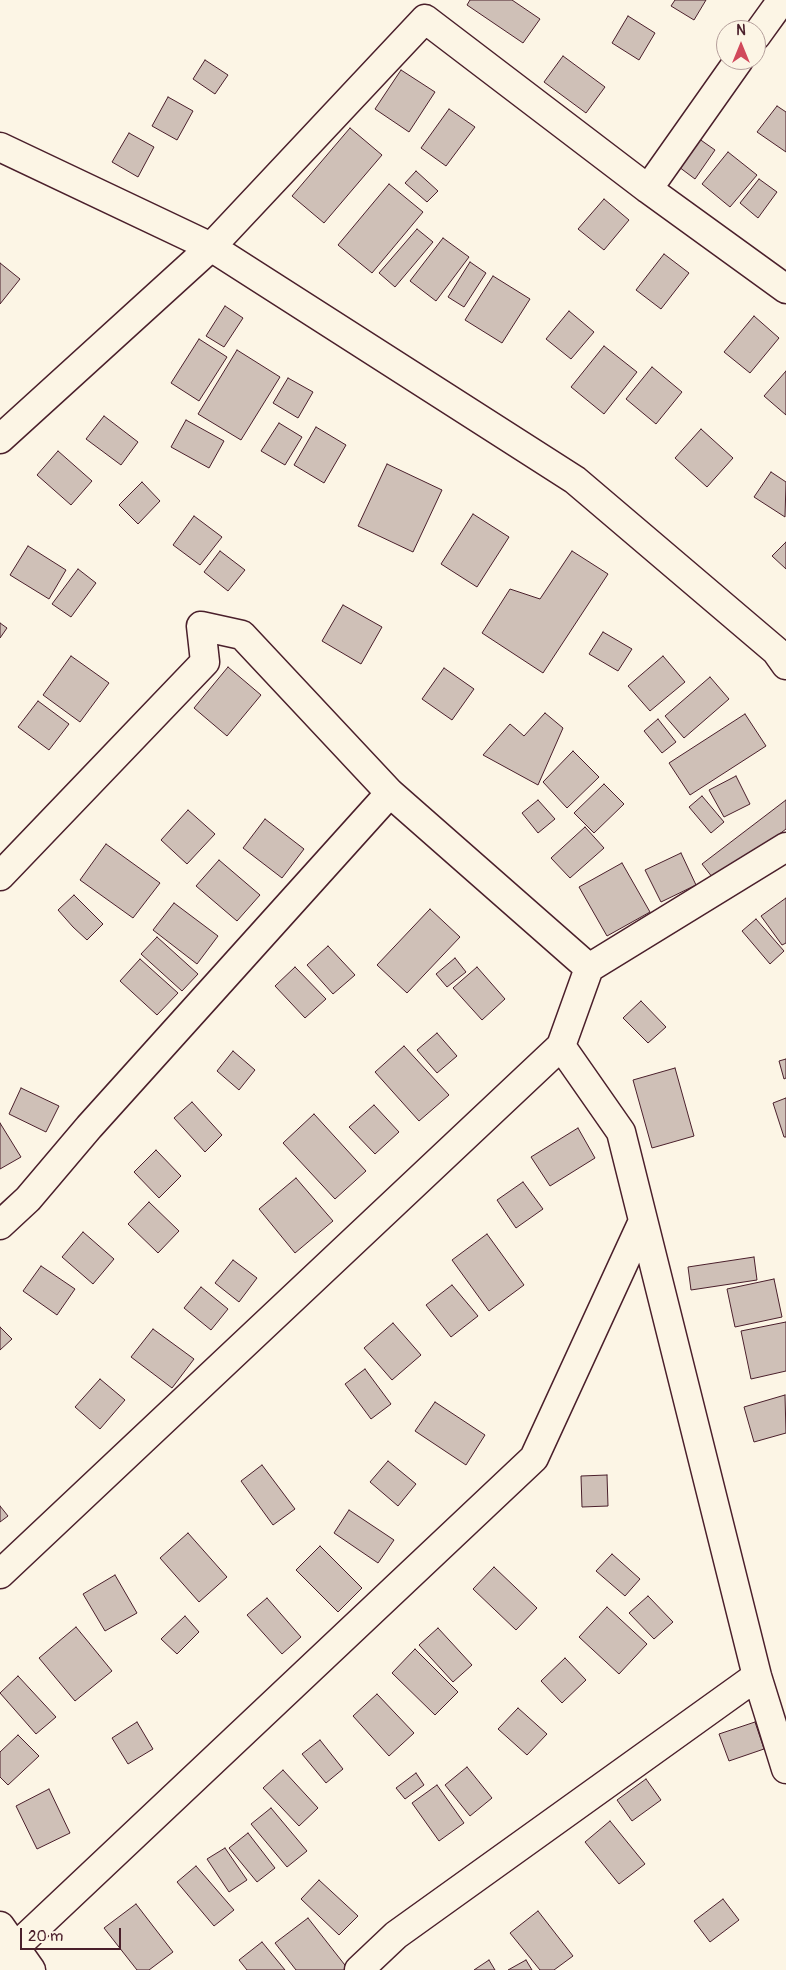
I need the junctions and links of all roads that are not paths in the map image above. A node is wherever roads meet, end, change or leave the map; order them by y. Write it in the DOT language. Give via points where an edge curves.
graph roads {
  1 [pos="782,0"];
  2 [pos="432,9"];
  3 [pos="766,22"];
  4 [pos="732,70"];
  5 [pos="0,147"];
  6 [pos="648,189"];
  7 [pos="211,247"];
  8 [pos="786,289"];
  9 [pos="0,440"];
  10 [pos="786,665"];
  11 [pos="390,793"];
  12 [pos="786,847"];
  13 [pos="0,876"];
  14 [pos="590,968"];
  15 [pos="561,1046"];
  16 [pos="644,1221"];
  17 [pos="0,1224"];
  18 [pos="0,1574"];
  19 [pos="757,1676"];
  20 [pos="786,1768"];
  21 [pos="0,1926"];
  22 [pos="16,1962"];
  23 [pos="359,1970"];
  1 -- 3 [label="street"];
  2 -- 6 [label="street"];
  2 -- 7 [label="street"];
  4 -- 6 [label="street"];
  5 -- 7 [label="street"];
  6 -- 8 [label="street"];
  7 -- 9 [label="street"];
  7 -- 10 [label="street" via="575,480 776,651"];
  11 -- 13 [label="street" via="242,634 201,626 205,662"];
  11 -- 14 [label="street"];
  11 -- 17 [label="street" via="28,1199"];
  12 -- 14 [label="street"];
  14 -- 15 [label="street"];
  15 -- 16 [label="street" via="621,1132"];
  15 -- 18 [label="street"];
  16 -- 19 [label="street"];
  16 -- 22 [label="street" via="534,1458 25,1938"];
  19 -- 20 [label="street"];
  19 -- 23 [label="street" via="396,1935"];
  21 -- 22 [label="street"];
}
